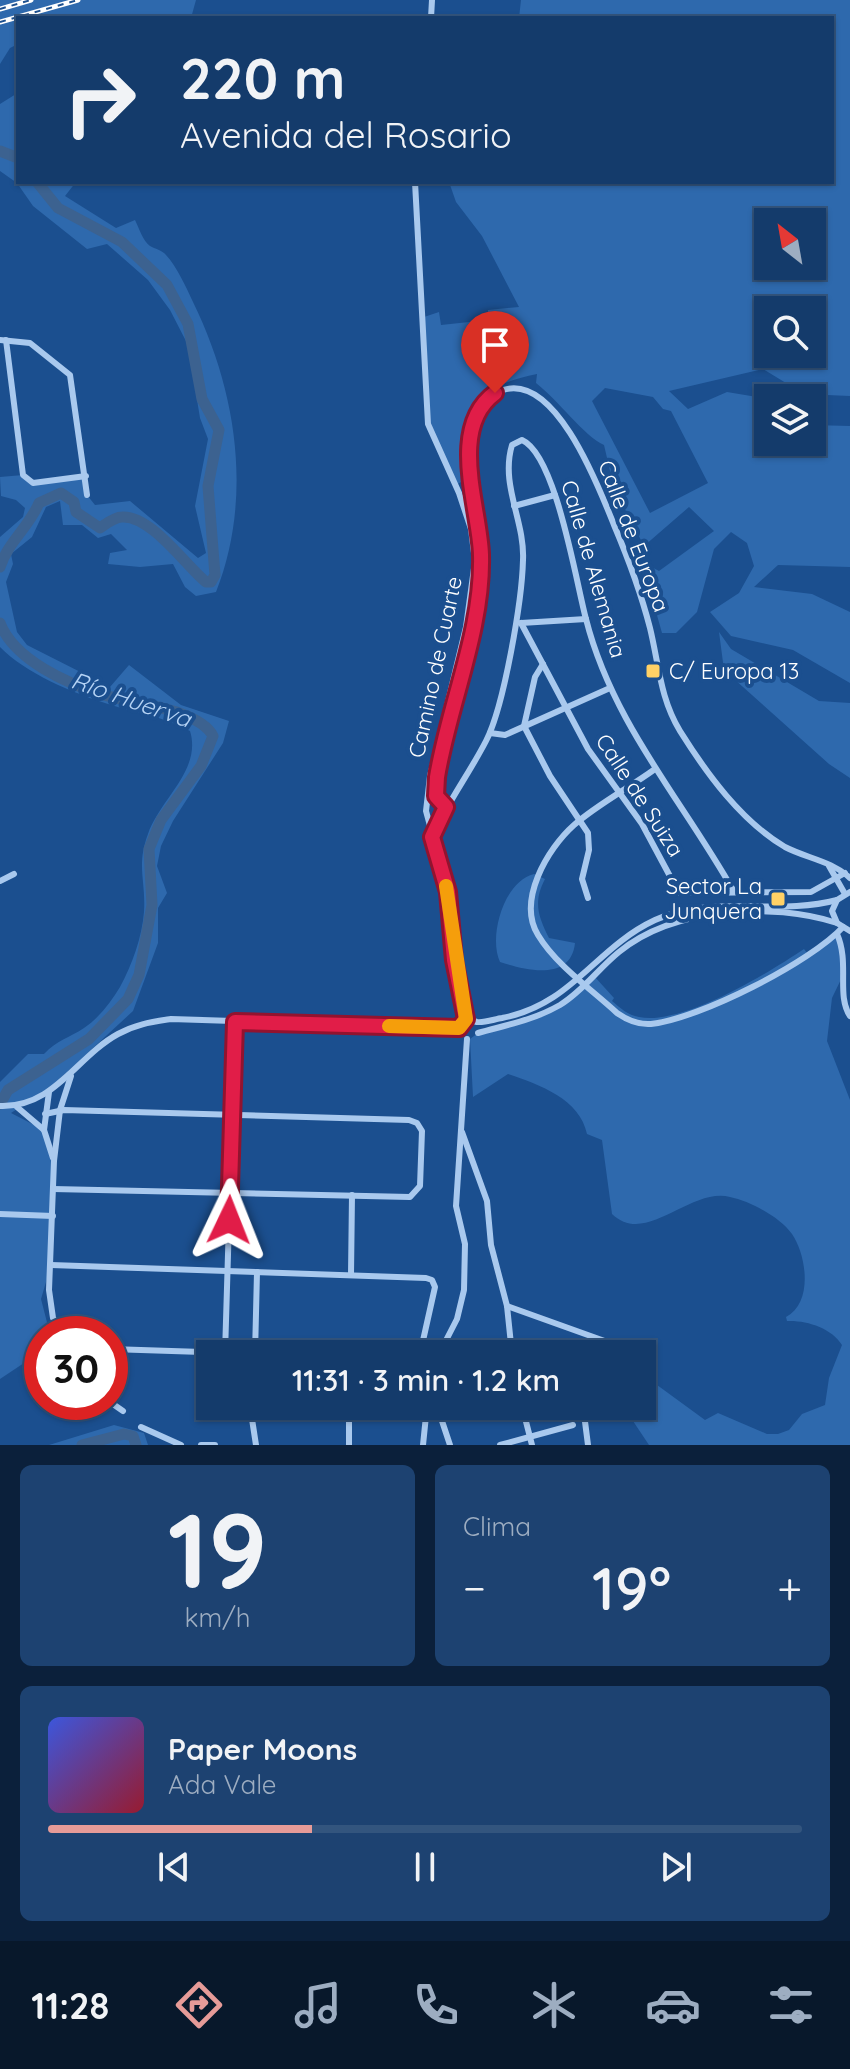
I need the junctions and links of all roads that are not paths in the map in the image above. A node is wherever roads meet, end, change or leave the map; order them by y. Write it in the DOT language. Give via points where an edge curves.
graph roads {
  1 [pos="415,184"];
  2 [pos="3,340"];
  3 [pos="86,476"];
  4 [pos="87,495"];
  5 [pos="555,495"];
  6 [pos="514,506"];
  7 [pos="586,619"];
  8 [pos="519,622"];
  9 [pos="543,664"];
  10 [pos="610,688"];
  11 [pos="566,708"];
  12 [pos="524,726"];
  13 [pos="490,733"];
  14 [pos="655,769"];
  15 [pos="619,795"];
  16 [pos="446,807"];
  17 [pos="440,819"];
  18 [pos="580,820"];
  19 [pos="428,822"];
  20 [pos="432,837"];
  21 [pos="829,866"];
  22 [pos="14,874"];
  23 [pos="844,876"];
  24 [pos="0,881"];
  25 [pos="828,881"];
  26 [pos="733,890"];
  27 [pos="847,893"];
  28 [pos="588,898"];
  29 [pos="837,900"];
  30 [pos="844,927"];
  31 [pos="839,937"];
  32 [pos="850,945"];
  33 [pos="850,962"];
  34 [pos="846,972"];
  35 [pos="850,1016"];
  36 [pos="466,1019"];
  37 [pos="235,1022"];
  38 [pos="477,1022"];
  39 [pos="459,1028"];
  40 [pos="478,1033"];
  41 [pos="467,1039"];
  42 [pos="72,1073"];
  43 [pos="49,1092"];
  44 [pos="62,1102"];
  45 [pos="0,1106"];
  46 [pos="16,1107"];
  47 [pos="77,1110"];
  48 [pos="45,1114"];
  49 [pos="232,1116"];
  50 [pos="461,1129"];
  51 [pos="44,1130"];
  52 [pos="473,1157"];
  53 [pos="461,1159"];
  54 [pos="54,1161"];
  55 [pos="53,1189"];
  56 [pos="231,1194"];
  57 [pos="352,1195"];
  58 [pos="0,1214"];
  59 [pos="53,1216"];
  60 [pos="51,1265"];
  61 [pos="227,1272"];
  62 [pos="257,1272"];
  63 [pos="351,1275"];
  64 [pos="507,1306"];
  65 [pos="53,1316"];
  66 [pos="224,1340"];
  67 [pos="255,1340"];
  68 [pos="424,1340"];
  69 [pos="445,1340"];
  70 [pos="511,1340"];
  71 [pos="602,1340"];
  72 [pos="128,1350"];
  73 [pos="196,1352"];
  74 [pos="253,1420"];
  75 [pos="349,1420"];
  76 [pos="426,1420"];
  77 [pos="442,1420"];
  78 [pos="526,1420"];
  79 [pos="585,1420"];
  80 [pos="573,1425"];
  81 [pos="141,1427"];
  82 [pos="530,1437"];
  83 [pos="181,1445"];
  84 [pos="201,1445"];
  85 [pos="215,1445"];
  86 [pos="256,1445"];
  87 [pos="349,1445"];
  88 [pos="423,1445"];
  89 [pos="450,1445"];
  90 [pos="500,1445"];
  91 [pos="532,1445"];
  92 [pos="588,1445"];
  1 -- 19 [label="street, Camino de Cuarte" via="428,424 459,493 475,561 466,627 430,776"];
  2 -- 3 [label="street" via="30,343 70,375"];
  2 -- 3 [label="street" via="23,475 33,483"];
  3 -- 4 [label="street"];
  5 -- 6 [label="street"];
  5 -- 6 [label="street, Calle de Alemania" via="550,476 522,440 516,442 509,461"];
  5 -- 7 [label="street, Calle de Alemania"];
  6 -- 8 [label="street, Calle de Alemania" via="523,560"];
  7 -- 8 [label="street"];
  7 -- 10 [label="street, Calle de Alemania"];
  8 -- 9 [label="street, Calle de Suiza"];
  8 -- 13 [label="street, Calle de Alemania"];
  9 -- 11 [label="street, Calle de Suiza"];
  9 -- 12 [label="street"];
  10 -- 11 [label="street"];
  10 -- 14 [label="street, Calle de Alemania"];
  11 -- 12 [label="street"];
  11 -- 15 [label="street, Calle de Suiza"];
  12 -- 13 [label="street" via="502,736"];
  12 -- 18 [label="street"];
  13 -- 16 [label="street, Calle de Alemania"];
  14 -- 15 [label="street"];
  14 -- 26 [label="street, Calle de Alemania"];
  15 -- 18 [label="street"];
  15 -- 26 [label="street, Calle de Suiza" via="648,834 680,894"];
  16 -- 17 [label="street, Calle de Alemania"];
  16 -- 21 [label="street, Calle de Europa" via="436,796 437,777 481,572 470,485 473,427 489,397 514,388 532,393 553,411 586,460 648,621 666,705 700,760 746,815 782,844"];
  17 -- 19 [label="street"];
  17 -- 20 [label="street, Calle de Alemania"];
  18 -- 28 [label="street" via="590,838 582,879"];
  18 -- 31 [label="street" via="556,846 535,885 531,917 539,937 567,967 629,1021 652,1024 750,988"];
  19 -- 20 [label="street, Camino de Cuarte"];
  20 -- 36 [label="street, Camino de Cuarte" via="448,892"];
  21 -- 23 [label="street, Calle de Europa"];
  21 -- 25 [label="street"];
  22 -- 24 [label="street"];
  23 -- 25 [label="street, Calle de Suiza"];
  23 -- 27 [label="street, Calle de Europa"];
  25 -- 26 [label="street, Calle de Suiza" via="811,892"];
  27 -- 29 [label="street"];
  29 -- 30 [label="street" via="832,911"];
  29 -- 38 [label="street" via="675,912 626,936 551,1001"];
  30 -- 31 [label="street"];
  30 -- 40 [label="street" via="800,914 685,918 638,938 557,1007"];
  31 -- 32 [label="street"];
  31 -- 34 [label="street"];
  33 -- 34 [label="street"];
  34 -- 35 [label="street" via="844,999"];
  36 -- 38 [label="street"];
  36 -- 39 [label="street"];
  37 -- 39 [label="street"];
  37 -- 42 [label="street" via="171,1019 139,1024 115,1035"];
  37 -- 49 [label="street"];
  38 -- 40 [label="street"];
  39 -- 41 [label="street"];
  40 -- 41 [label="street"];
  41 -- 50 [label="street"];
  42 -- 43 [label="street"];
  42 -- 44 [label="street"];
  43 -- 44 [label="street"];
  43 -- 46 [label="street"];
  43 -- 48 [label="street"];
  44 -- 47 [label="street"];
  44 -- 47 [label="street"];
  44 -- 48 [label="street"];
  44 -- 54 [label="street"];
  45 -- 46 [label="street"];
  46 -- 51 [label="street"];
  47 -- 49 [label="street"];
  48 -- 51 [label="street"];
  49 -- 56 [label="street"];
  49 -- 57 [label="street" via="417,1123 422,1131 417,1193"];
  50 -- 52 [label="street"];
  50 -- 53 [label="street"];
  51 -- 54 [label="street"];
  52 -- 53 [label="street"];
  52 -- 64 [label="street"];
  53 -- 69 [label="street" via="456,1206 465,1244 463,1301"];
  54 -- 55 [label="street"];
  55 -- 56 [label="street"];
  55 -- 59 [label="street"];
  56 -- 57 [label="street"];
  56 -- 61 [label="street"];
  57 -- 63 [label="street"];
  58 -- 59 [label="street"];
  59 -- 60 [label="street"];
  60 -- 61 [label="street"];
  60 -- 65 [label="street"];
  61 -- 62 [label="street"];
  61 -- 66 [label="street"];
  62 -- 63 [label="street"];
  62 -- 67 [label="street"];
  63 -- 68 [label="street" via="432,1280"];
  64 -- 70 [label="street"];
  64 -- 71 [label="street"];
  72 -- 73 [label="street"];
  74 -- 86 [label="street"];
  75 -- 87 [label="street"];
  76 -- 88 [label="street"];
  77 -- 89 [label="street"];
  78 -- 82 [label="street"];
  79 -- 92 [label="street"];
  80 -- 82 [label="street"];
  81 -- 83 [label="street"];
  82 -- 90 [label="street"];
  82 -- 91 [label="street"];
  84 -- 85 [label="street"];
}
